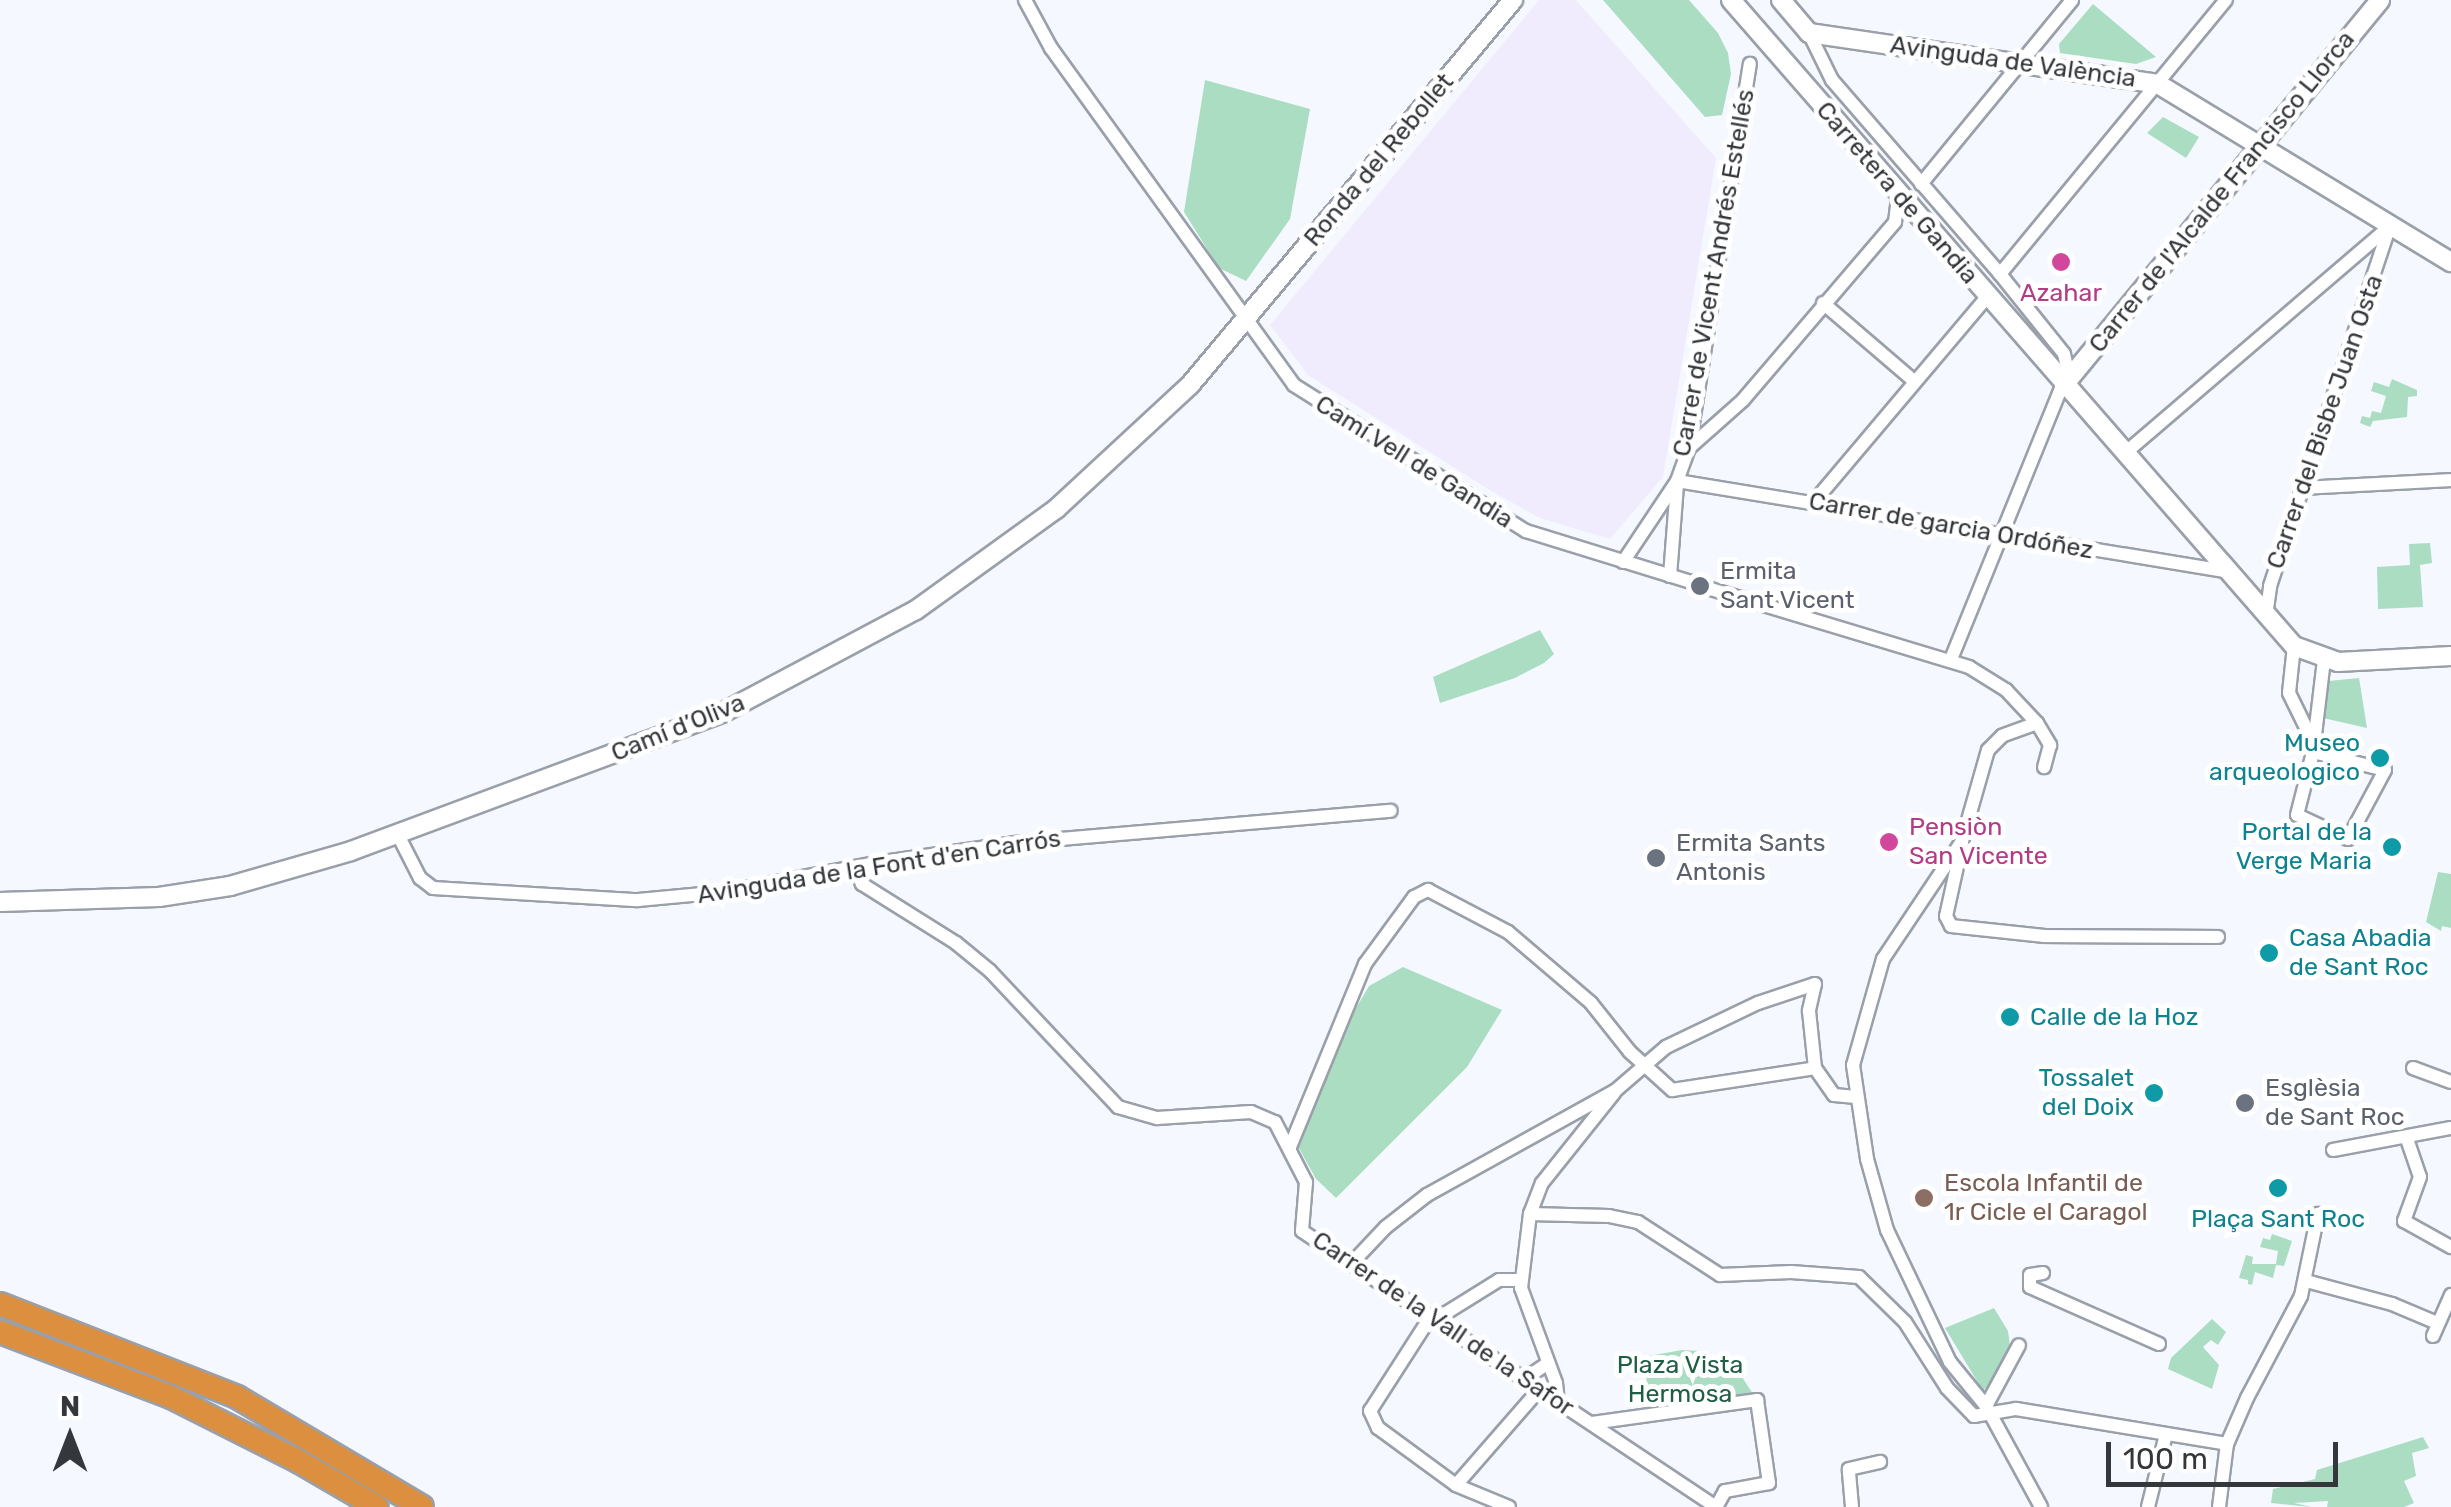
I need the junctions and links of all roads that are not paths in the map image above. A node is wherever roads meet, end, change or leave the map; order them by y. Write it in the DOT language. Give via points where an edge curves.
graph roads {
  1 [pos="1025,0"];
  2 [pos="1512,0"];
  3 [pos="1732,0"];
  4 [pos="1781,0"];
  5 [pos="2226,0"];
  6 [pos="2380,0"];
  7 [pos="2070,1"];
  8 [pos="1809,33"];
  9 [pos="1750,64"];
  10 [pos="2020,64"];
  11 [pos="2158,84"];
  12 [pos="2262,145"];
  13 [pos="1922,184"];
  14 [pos="1898,196"];
  15 [pos="2390,226"];
  16 [pos="2348,262"];
  17 [pos="2451,262"];
  18 [pos="2000,274"];
  19 [pos="2373,281"];
  20 [pos="1986,297"];
  21 [pos="1824,303"];
  22 [pos="1246,320"];
  23 [pos="2070,375"];
  24 [pos="1914,381"];
  25 [pos="1689,448"];
  26 [pos="2124,454"];
  27 [pos="2451,480"];
  28 [pos="1677,481"];
  29 [pos="2303,488"];
  30 [pos="1812,503"];
  31 [pos="2002,536"];
  32 [pos="1623,562"];
  33 [pos="2225,571"];
  34 [pos="1670,576"];
  35 [pos="2266,619"];
  36 [pos="2294,646"];
  37 [pos="2451,656"];
  38 [pos="1951,659"];
  39 [pos="2324,660"];
  40 [pos="2320,681"];
  41 [pos="2290,685"];
  42 [pos="2038,723"];
  43 [pos="2313,745"];
  44 [pos="2044,767"];
  45 [pos="1391,812"];
  46 [pos="398,832"];
  47 [pos="1962,841"];
  48 [pos="856,866"];
  49 [pos="0,902"];
  50 [pos="2218,937"];
  51 [pos="1643,1064"];
  52 [pos="1815,1068"];
  53 [pos="2413,1068"];
  54 [pos="2451,1082"];
  55 [pos="1615,1091"];
  56 [pos="1856,1098"];
  57 [pos="2451,1128"];
  58 [pos="2406,1139"];
  59 [pos="1290,1147"];
  60 [pos="2332,1150"];
  61 [pos="1530,1214"];
  62 [pos="2318,1214"];
  63 [pos="2451,1247"];
  64 [pos="1351,1264"];
  65 [pos="2043,1273"];
  66 [pos="1521,1280"];
  67 [pos="2306,1281"];
  68 [pos="2451,1295"];
  69 [pos="0,1304"];
  70 [pos="1430,1316"];
  71 [pos="0,1332"];
  72 [pos="2158,1344"];
  73 [pos="2019,1346"];
  74 [pos="1548,1363"];
  75 [pos="1523,1380"];
  76 [pos="1538,1390"];
  77 [pos="1558,1402"];
  78 [pos="1988,1409"];
  79 [pos="1592,1423"];
  80 [pos="2166,1434"];
  81 [pos="2228,1444"];
  82 [pos="1880,1462"];
  83 [pos="1456,1485"];
  84 [pos="377,1507"];
  85 [pos="422,1507"];
  86 [pos="1509,1507"];
  87 [pos="1716,1507"];
  88 [pos="1852,1507"];
  89 [pos="2041,1507"];
  90 [pos="2148,1507"];
  91 [pos="2219,1507"];
  1 -- 22 [label="street, Camí Vell de Gandia" via="1051,48"];
  2 -- 22 [label="street, Ronda del Rebollet"];
  3 -- 14 [label="street, Carretera de Gandia"];
  4 -- 8 [label="street"];
  5 -- 11 [label="street"];
  6 -- 12 [label="street, Carrer de l'Alcalde Francisco Llorca"];
  7 -- 10 [label="street"];
  8 -- 10 [label="street, Avinguda de València"];
  8 -- 13 [label="street, Carretera de Gandia" via="1832,80"];
  9 -- 25 [label="street, Carrer de Vicent Andrés Estellés"];
  10 -- 11 [label="street, Avinguda de València"];
  10 -- 13 [label="street"];
  11 -- 12 [label="street, Avinguda de València"];
  11 -- 18 [label="street"];
  12 -- 15 [label="street, Avinguda de València"];
  12 -- 23 [label="street, Carrer de l'Alcalde Francisco Llorca"];
  13 -- 18 [label="street, Carretera de Gandia"];
  14 -- 20 [label="street, Carretera de Gandia"];
  14 -- 21 [label="street" via="1895,222"];
  15 -- 16 [label="street"];
  15 -- 17 [label="street, Avinguda de València"];
  15 -- 19 [label="street, Carrer del Bisbe Juan Osta"];
  16 -- 19 [label="street" via="2364,267"];
  16 -- 26 [label="street"];
  18 -- 23 [label="street, Carretera de Gandia" via="2064,354"];
  19 -- 29 [label="street, Carrer del Bisbe Juan Osta"];
  20 -- 23 [label="street, Carretera de Gandia"];
  20 -- 24 [label="street"];
  21 -- 24 [label="street"];
  21 -- 25 [label="street" via="1743,400"];
  22 -- 32 [label="street, Camí Vell de Gandia" via="1310,398 1500,518"];
  22 -- 46 [label="street, Camí d’Oliva" via="1190,385 1070,497 916,610 724,712"];
  23 -- 26 [label="street, Carretera de Gandia"];
  23 -- 31 [label="street"];
  24 -- 30 [label="street"];
  25 -- 28 [label="street, Carrer de Vicent Andrés Estellés"];
  26 -- 33 [label="street, Carretera de Gandia"];
  27 -- 29 [label="street"];
  28 -- 30 [label="street, Carrer de garcia Ordóñez"];
  28 -- 32 [label="street, Carrer de Vicent Andrés Estellés"];
  28 -- 34 [label="street, Carrer de Vicent Andrés Estellés"];
  29 -- 35 [label="street, Carrer del Bisbe Juan Osta" via="2270,586"];
  30 -- 31 [label="street, Carrer de garcia Ordóñez"];
  31 -- 33 [label="street, Carrer de garcia Ordóñez"];
  31 -- 38 [label="street"];
  32 -- 34 [label="street, Camí Vell de Gandia"];
  33 -- 35 [label="street, Carretera de Gandia"];
  34 -- 38 [label="street, Camí Vell de Gandia"];
  35 -- 36 [label="street, Carretera de Gandia"];
  36 -- 39 [label="street, Carretera de Gandia"];
  36 -- 41 [label="street"];
  37 -- 39 [label="street"];
  38 -- 42 [label="street, Camí Vell de Gandia" via="2000,685"];
  39 -- 40 [label="street"];
  40 -- 41 [label="street"];
  40 -- 43 [label="street"];
  41 -- 43 [label="street"];
  42 -- 44 [label="street" via="2050,745"];
  42 -- 47 [label="street" via="1991,745"];
  43 -- 43 [label="street" via="2385,770 2348,839 2297,814"];
  45 -- 48 [label="street, Avinguda de la Font d'en Carrós" via="1141,830"];
  46 -- 48 [label="street, Avinguda de la Font d'en Carrós" via="420,878 444,891 638,900 724,892"];
  46 -- 49 [label="street, Camí d’Oliva" via="230,886 104,902"];
  47 -- 50 [label="street" via="1946,916 1951,926 2044,936"];
  47 -- 56 [label="street" via="1884,958 1854,1056"];
  48 -- 59 [label="street, Carrer de la Vall de la Safor" via="862,884 978,960 1118,1107 1157,1118 1251,1112 1275,1122"];
  51 -- 52 [label="street" via="1675,1090"];
  51 -- 52 [label="street" via="1758,1003 1815,984 1809,1017"];
  51 -- 55 [label="street"];
  51 -- 59 [label="street" via="1591,1003 1508,932 1424,890 1365,964"];
  52 -- 56 [label="street" via="1834,1096"];
  53 -- 54 [label="street"];
  55 -- 61 [label="street" via="1542,1184"];
  55 -- 64 [label="street" via="1433,1191"];
  56 -- 78 [label="street" via="1886,1230 1950,1362"];
  57 -- 58 [label="street"];
  58 -- 60 [label="street"];
  58 -- 63 [label="street" via="2420,1177 2404,1221"];
  59 -- 64 [label="street, Carrer de la Vall de la Safor" via="1306,1182 1302,1231"];
  61 -- 66 [label="street"];
  61 -- 78 [label="street" via="1622,1218 1646,1226 1715,1274 1844,1274 1864,1281 1905,1322 1953,1395 1974,1416"];
  62 -- 67 [label="street"];
  64 -- 70 [label="street, Carrer de la Vall de la Safor"];
  65 -- 72 [label="street" via="2034,1272 2029,1283"];
  66 -- 70 [label="street" via="1499,1280"];
  66 -- 74 [label="street"];
  67 -- 68 [label="street" via="2392,1304 2435,1329"];
  67 -- 81 [label="street"];
  69 -- 85 [label="highway" via="237,1397"];
  70 -- 75 [label="street, Carrer de la Vall de la Safor"];
  70 -- 83 [label="street" via="1374,1400 1370,1418"];
  71 -- 84 [label="highway" via="171,1397"];
  73 -- 78 [label="street"];
  74 -- 75 [label="street"];
  74 -- 77 [label="street"];
  75 -- 76 [label="street, Carrer de la Vall de la Safor"];
  76 -- 77 [label="street, Carrer de la Vall de la Safor"];
  76 -- 83 [label="street"];
  77 -- 79 [label="street, Carrer de la Vall de la Safor"];
  78 -- 80 [label="street"];
  78 -- 89 [label="street"];
  79 -- 87 [label="street, Carrer de la Vall de la Safor"];
  79 -- 87 [label="street" via="1757,1400 1768,1483 1725,1491"];
  80 -- 81 [label="street"];
  80 -- 90 [label="street"];
  81 -- 91 [label="street"];
  82 -- 88 [label="street" via="1848,1470"];
  83 -- 86 [label="street"];
}
